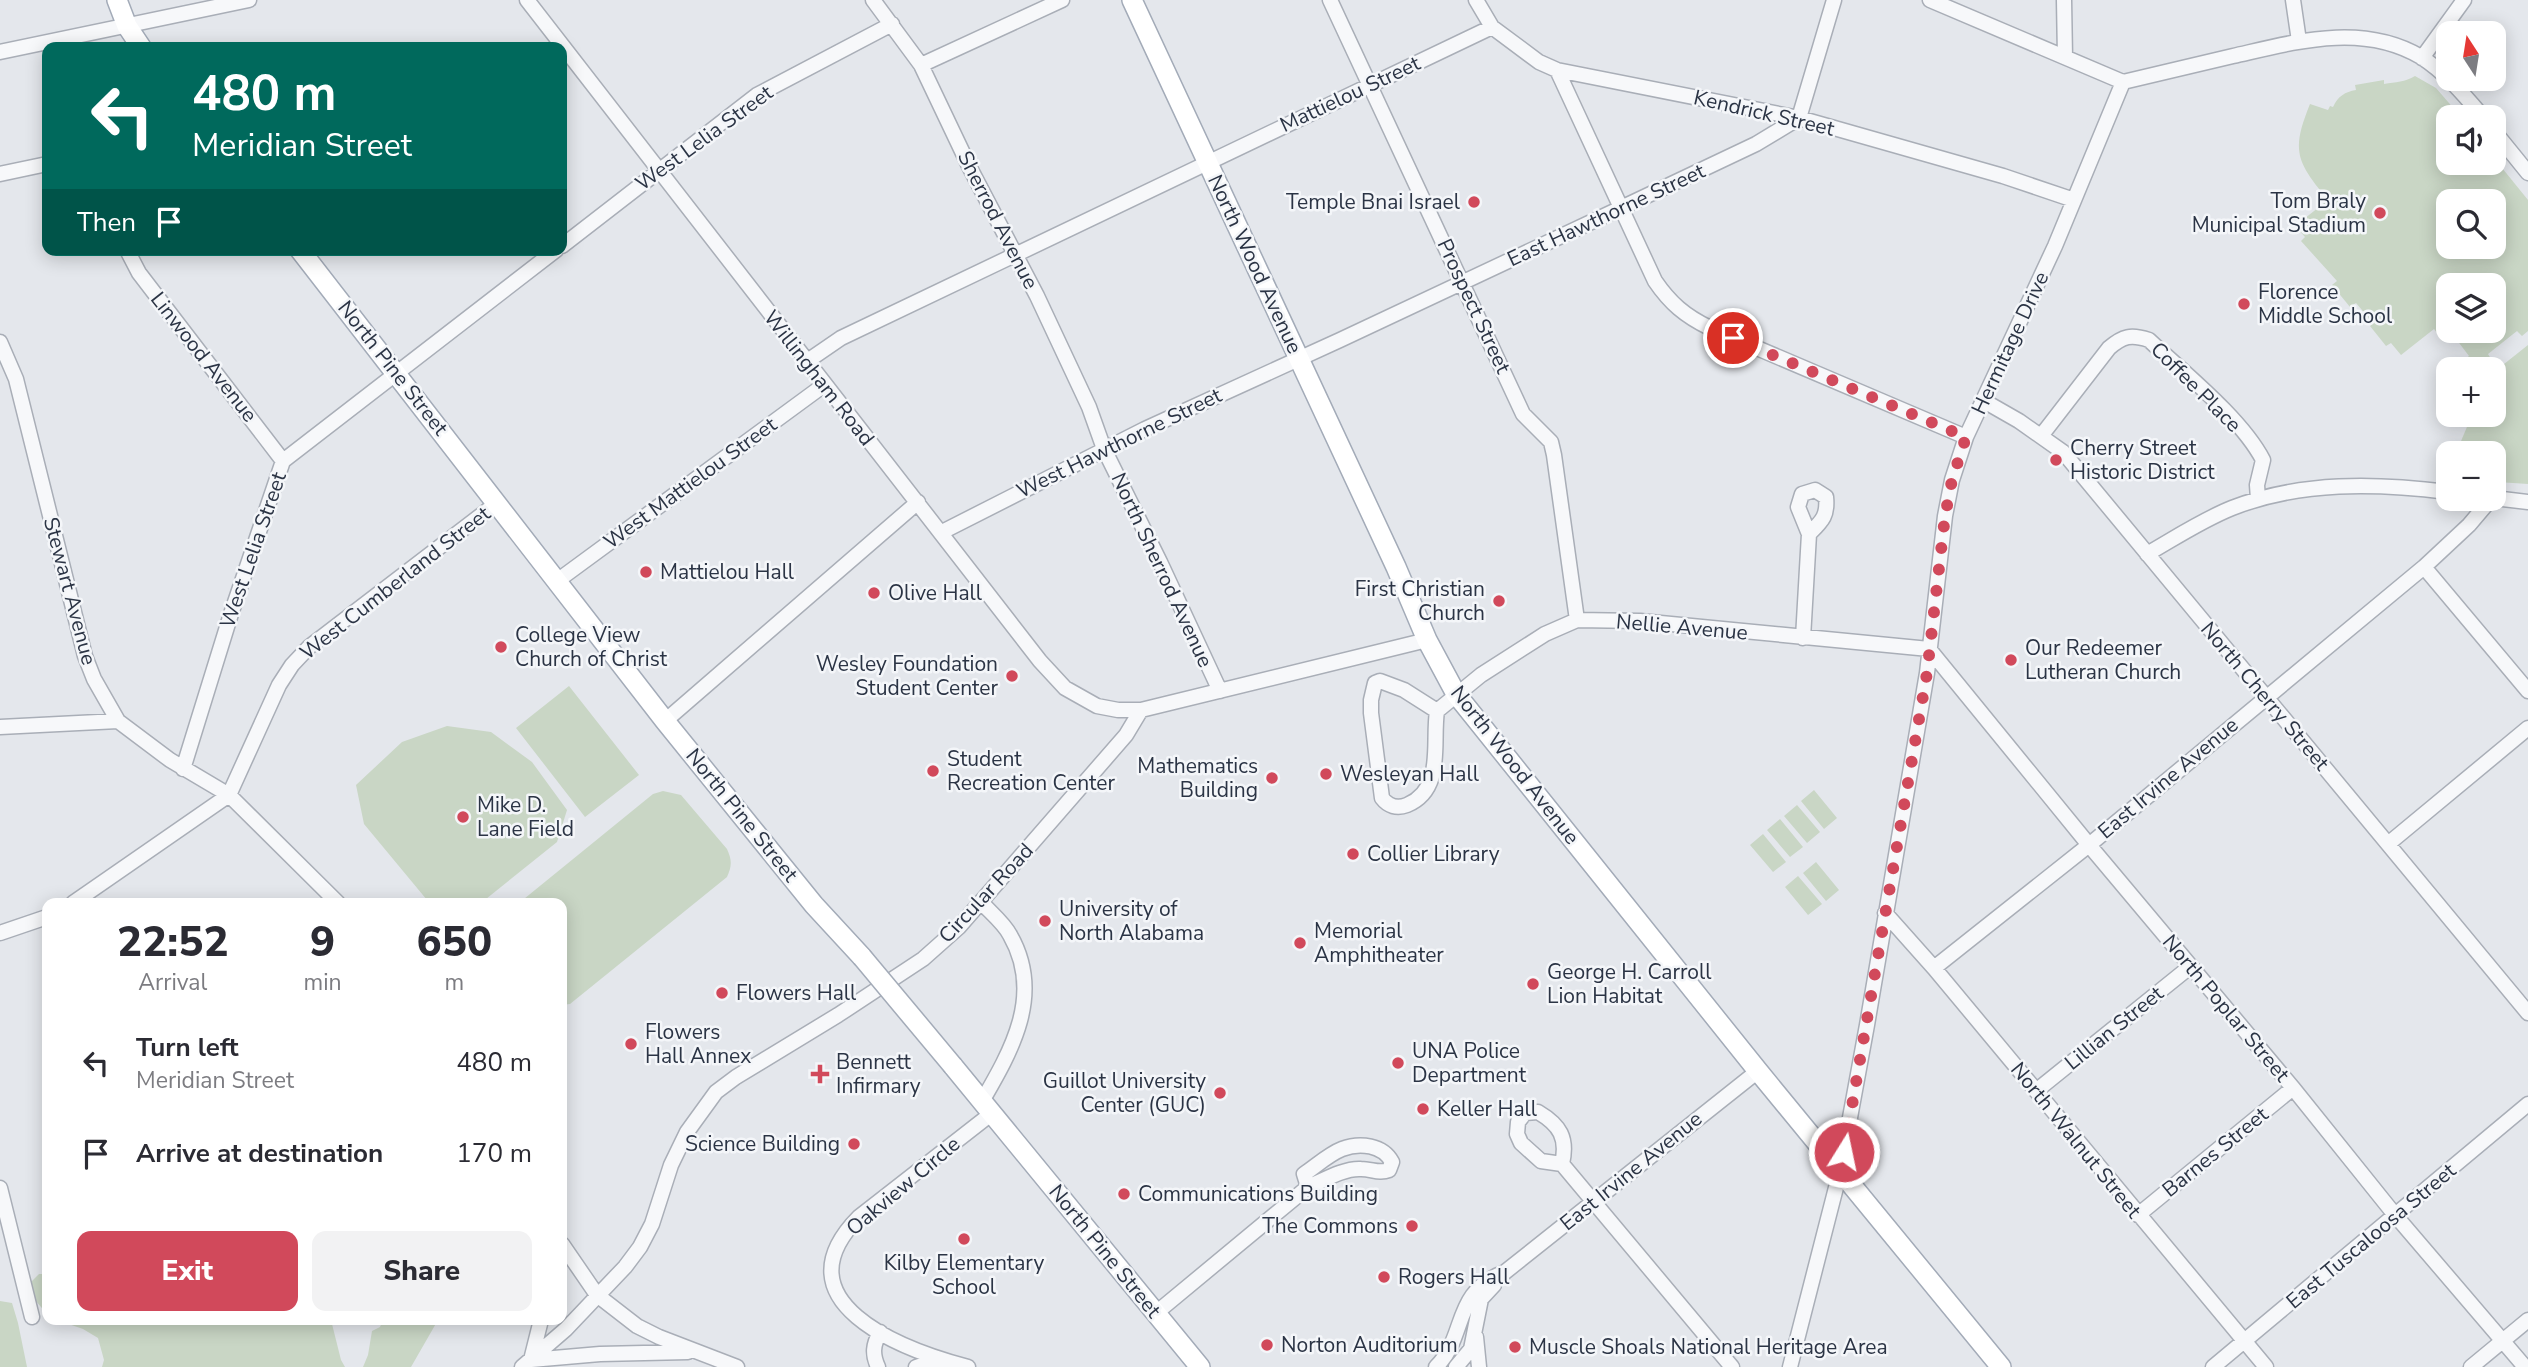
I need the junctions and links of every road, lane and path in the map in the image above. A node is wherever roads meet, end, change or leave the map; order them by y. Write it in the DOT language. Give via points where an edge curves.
graph roads {
  1 [pos="117,0"];
  2 [pos="250,0"];
  3 [pos="527,0"];
  4 [pos="873,0"];
  5 [pos="1062,0"];
  6 [pos="1132,0"];
  7 [pos="1330,0"];
  8 [pos="1476,0"];
  9 [pos="1834,0"];
  10 [pos="1930,0"];
  11 [pos="2064,0"];
  12 [pos="2294,0"];
  13 [pos="2464,0"];
  14 [pos="193,6"];
  15 [pos="892,24"];
  16 [pos="127,26"];
  17 [pos="1492,27"];
  18 [pos="2299,41"];
  19 [pos="49,42"];
  20 [pos="138,42"];
  21 [pos="559,42"];
  22 [pos="42,43"];
  23 [pos="0,52"];
  24 [pos="567,53"];
  25 [pos="2065,57"];
  26 [pos="2422,58"];
  27 [pos="921,65"];
  28 [pos="1557,70"];
  29 [pos="2123,82"];
  30 [pos="1370,85"];
  31 [pos="2472,105"];
  32 [pos="1799,118"];
  33 [pos="2506,146"];
  34 [pos="1208,162"];
  35 [pos="42,165"];
  36 [pos="657,171"];
  37 [pos="2528,173"];
  38 [pos="0,174"];
  39 [pos="2074,200"];
  40 [pos="1621,208"];
  41 [pos="567,242"];
  42 [pos="130,256"];
  43 [pos="305,256"];
  44 [pos="548,256"];
  45 [pos="1014,256"];
  46 [pos="1463,283"];
  47 [pos="0,342"];
  48 [pos="1298,358"];
  49 [pos="806,362"];
  50 [pos="396,372"];
  51 [pos="824,385"];
  52 [pos="1984,401"];
  53 [pos="2041,436"];
  54 [pos="1966,437"];
  55 [pos="1104,449"];
  56 [pos="283,461"];
  57 [pos="2436,491"];
  58 [pos="2258,499"];
  59 [pos="2506,500"];
  60 [pos="918,502"];
  61 [pos="2528,502"];
  62 [pos="497,503"];
  63 [pos="2481,511"];
  64 [pos="942,532"];
  65 [pos="1809,534"];
  66 [pos="2147,554"];
  67 [pos="2424,567"];
  68 [pos="557,581"];
  69 [pos="1577,620"];
  70 [pos="1802,638"];
  71 [pos="1427,640"];
  72 [pos="1929,649"];
  73 [pos="1220,691"];
  74 [pos="2528,691"];
  75 [pos="1455,694"];
  76 [pos="2266,696"];
  77 [pos="1141,710"];
  78 [pos="1437,711"];
  79 [pos="665,720"];
  80 [pos="118,721"];
  81 [pos="0,727"];
  82 [pos="2528,728"];
  83 [pos="183,769"];
  84 [pos="229,795"];
  85 [pos="2089,845"];
  86 [pos="2388,845"];
  87 [pos="80,898"];
  88 [pos="333,898"];
  89 [pos="981,902"];
  90 [pos="1885,913"];
  91 [pos="42,919"];
  92 [pos="0,933"];
  93 [pos="2191,965"];
  94 [pos="1934,968"];
  95 [pos="2528,1013"];
  96 [pos="1758,1070"];
  97 [pos="2293,1088"];
  98 [pos="2036,1091"];
  99 [pos="2528,1104"];
  100 [pos="986,1109"];
  101 [pos="1562,1164"];
  102 [pos="1840,1172"];
  103 [pos="1306,1180"];
  104 [pos="0,1188"];
  105 [pos="1594,1201"];
  106 [pos="2138,1215"];
  107 [pos="2395,1215"];
  108 [pos="567,1251"];
  109 [pos="1505,1272"];
  110 [pos="597,1295"];
  111 [pos="1156,1313"];
  112 [pos="32,1317"];
  113 [pos="2528,1320"];
  114 [pos="539,1325"];
  115 [pos="1476,1331"];
  116 [pos="880,1332"];
  117 [pos="2245,1341"];
  118 [pos="2503,1341"];
  119 [pos="696,1352"];
  120 [pos="939,1359"];
  121 [pos="527,1363"];
  122 [pos="1448,1365"];
  123 [pos="737,1367"];
  124 [pos="878,1367"];
  125 [pos="916,1367"];
  126 [pos="968,1367"];
  127 [pos="1200,1367"];
  128 [pos="1479,1367"];
  129 [pos="1732,1367"];
  130 [pos="1790,1367"];
  131 [pos="2001,1367"];
  132 [pos="2213,1367"];
  133 [pos="2266,1367"];
  134 [pos="2471,1367"];
  135 [pos="2525,1367"];
  1 -- 16 [label="main road"];
  2 -- 14 [label="street"];
  3 -- 21 [label="street, Willingham Road"];
  4 -- 15 [label="street, Sherrod Avenue"];
  5 -- 27 [label="street"];
  6 -- 34 [label="main road, North Wood Avenue"];
  7 -- 30 [label="street, Prospect Street"];
  8 -- 17 [label="street, Kendrick Street"];
  9 -- 32 [label="street"];
  10 -- 25 [label="street"];
  11 -- 25 [label="street"];
  12 -- 18 [label="street"];
  13 -- 26 [label="street"];
  14 -- 16 [label="street"];
  15 -- 27 [label="street, Sherrod Avenue"];
  15 -- 36 [label="street, West Lelia Street" via="757,94"];
  16 -- 19 [label="street"];
  16 -- 20 [label="main road"];
  17 -- 28 [label="street, Kendrick Street"];
  17 -- 30 [label="street, Mattielou Street"];
  18 -- 26 [label="street" via="2369,38"];
  18 -- 29 [label="street"];
  22 -- 23 [label="street"];
  24 -- 36 [label="street, Willingham Road"];
  25 -- 29 [label="street"];
  26 -- 31 [label="street"];
  27 -- 45 [label="street, Sherrod Avenue"];
  28 -- 32 [label="street, Kendrick Street"];
  28 -- 40 [label="street"];
  29 -- 39 [label="street, Hermitage Drive"];
  30 -- 34 [label="street, Mattielou Street"];
  30 -- 46 [label="street, Prospect Street"];
  32 -- 39 [label="street, Kendrick Street"];
  32 -- 40 [label="street, East Hawthorne Street" via="1756,144"];
  33 -- 37 [label="street"];
  34 -- 45 [label="street"];
  34 -- 48 [label="main road, North Wood Avenue"];
  35 -- 38 [label="street"];
  36 -- 41 [label="street, West Lelia Street"];
  36 -- 49 [label="street, Willingham Road"];
  39 -- 52 [label="street, Hermitage Drive"];
  40 -- 46 [label="street, East Hawthorne Street"];
  40 -- 54 [label="street" via="1654,281 1688,317"];
  42 -- 56 [label="street, Linwood Avenue"];
  43 -- 50 [label="main road, North Pine Street"];
  44 -- 50 [label="street, West Lelia Street"];
  45 -- 49 [label="street" via="841,338"];
  45 -- 55 [label="street, Sherrod Avenue" via="1074,374"];
  46 -- 48 [label="street, East Hawthorne Street"];
  46 -- 69 [label="street, Prospect Street" via="1523,414 1550,442"];
  47 -- 80 [label="street, Stewart Avenue" via="16,379 85,656"];
  48 -- 55 [label="street, West Hawthorne Street"];
  48 -- 71 [label="main road, North Wood Avenue"];
  49 -- 51 [label="street, Willingham Road"];
  50 -- 56 [label="street, West Lelia Street"];
  50 -- 62 [label="main road, North Pine Street"];
  51 -- 60 [label="street, Willingham Road"];
  51 -- 68 [label="street, West Mattielou Street"];
  52 -- 53 [label="street, North Cherry Street"];
  52 -- 54 [label="street, Hermitage Drive"];
  53 -- 58 [label="street, Coffee Place" via="2109,348 2120,338 2134,335 2149,340 2258,450 2263,460"];
  53 -- 66 [label="street, North Cherry Street" via="2063,452"];
  54 -- 72 [label="street, Hermitage Drive" via="1945,516"];
  55 -- 64 [label="street, West Hawthorne Street"];
  55 -- 73 [label="street, North Sherrod Avenue"];
  56 -- 83 [label="street, West Lelia Street"];
  57 -- 58 [label="street" via="2354,485"];
  58 -- 66 [label="street" via="2221,513"];
  59 -- 61 [label="street"];
  60 -- 64 [label="street, Willingham Road"];
  60 -- 79 [label="street"];
  62 -- 68 [label="main road, North Pine Street"];
  62 -- 84 [label="street, West Cumberland Street" via="309,647 292,665"];
  63 -- 67 [label="street, East Irvine Avenue"];
  64 -- 77 [label="street, Willingham Road" via="1040,662 1065,688 1097,706"];
  65 -- 70 [label="street"];
  66 -- 76 [label="street, North Cherry Street"];
  67 -- 74 [label="street"];
  67 -- 76 [label="street, East Irvine Avenue"];
  68 -- 79 [label="main road, North Pine Street"];
  69 -- 70 [label="street, Nellie Avenue" via="1640,621"];
  69 -- 75 [label="street, Nellie Avenue" via="1545,634"];
  70 -- 72 [label="street, Nellie Avenue"];
  71 -- 73 [label="street"];
  71 -- 75 [label="main road, North Wood Avenue"];
  72 -- 85 [label="street, North Poplar Street"];
  72 -- 90 [label="street, Hermitage Drive"];
  73 -- 77 [label="street"];
  75 -- 78 [label="street, Nellie Avenue"];
  75 -- 96 [label="main road, North Wood Avenue"];
  76 -- 85 [label="street, East Irvine Avenue"];
  76 -- 86 [label="street, North Cherry Street"];
  77 -- 89 [label="street, Circular Road" via="1126,736"];
  78 -- 78 [label="street" via="1389,683 1375,683 1371,713 1386,804 1400,807 1426,792 1435,769"];
  79 -- 100 [label="main road, North Pine Street, bridge"];
  80 -- 81 [label="street"];
  80 -- 83 [label="street, Stewart Avenue"];
  82 -- 86 [label="street"];
  83 -- 84 [label="street, Stewart Avenue"];
  84 -- 87 [label="street"];
  84 -- 88 [label="street, Stewart Avenue"];
  85 -- 93 [label="street, North Poplar Street"];
  85 -- 94 [label="street, East Irvine Avenue"];
  86 -- 95 [label="street, North Cherry Street"];
  89 -- 100 [label="street" via="1010,934 1023,967 1026,991 1022,1018"];
  89 -- 110 [label="street, Circular Road" via="923,959 716,1093 687,1132 640,1247"];
  90 -- 94 [label="street, North Walnut Street"];
  90 -- 102 [label="street, Hermitage Drive"];
  91 -- 92 [label="street"];
  93 -- 97 [label="street, North Poplar Street"];
  93 -- 98 [label="street, Lillian Street"];
  94 -- 98 [label="street, North Walnut Street"];
  96 -- 102 [label="main road, North Wood Avenue"];
  96 -- 105 [label="street, East Irvine Avenue"];
  97 -- 106 [label="street, Barnes Street"];
  97 -- 107 [label="street, North Poplar Street"];
  98 -- 106 [label="street, North Walnut Street"];
  99 -- 107 [label="street, East Tuscaloosa Street"];
  100 -- 111 [label="main road, North Pine Street"];
  100 -- 116 [label="street, Oakview Circle" via="859,1217 832,1256 832,1281 842,1304"];
  101 -- 105 [label="street"];
  102 -- 130 [label="street, Hermitage Drive"];
  102 -- 131 [label="main road, North Wood Avenue"];
  103 -- 103 [label="street" via="1360,1168 1382,1172 1389,1170 1392,1162 1376,1148 1342,1149"];
  103 -- 111 [label="street"];
  104 -- 112 [label="street"];
  105 -- 109 [label="street, East Irvine Avenue"];
  105 -- 129 [label="street"];
  106 -- 117 [label="street, North Walnut Street"];
  107 -- 117 [label="street, East Tuscaloosa Street"];
  107 -- 118 [label="street, North Poplar Street"];
  108 -- 110 [label="street"];
  109 -- 115 [label="street, East Irvine Avenue" via="1481,1299"];
  109 -- 122 [label="street, East Irvine Avenue" via="1472,1294 1461,1315"];
  110 -- 119 [label="street" via="638,1326"];
  110 -- 121 [label="street, Circular Road"];
  111 -- 127 [label="main road, North Pine Street"];
  113 -- 118 [label="street"];
  114 -- 121 [label="street"];
  115 -- 122 [label="street, East Irvine Avenue" via="1471,1349"];
  115 -- 128 [label="street"];
  116 -- 120 [label="street, Oakview Circle"];
  116 -- 124 [label="street" via="873,1356"];
  117 -- 132 [label="street, East Tuscaloosa Street"];
  117 -- 133 [label="street, North Walnut Street"];
  118 -- 134 [label="street"];
  118 -- 135 [label="street, North Poplar Street"];
  119 -- 121 [label="street" via="600,1354"];
  119 -- 123 [label="street"];
  120 -- 125 [label="street"];
  120 -- 126 [label="street, Oakview Circle"];
}
